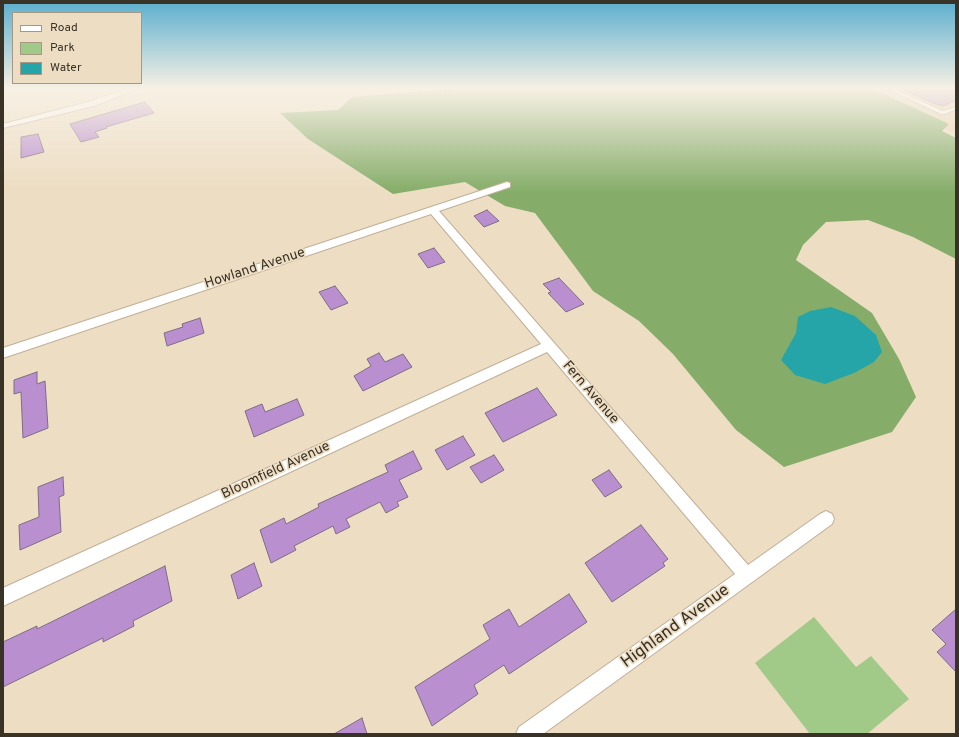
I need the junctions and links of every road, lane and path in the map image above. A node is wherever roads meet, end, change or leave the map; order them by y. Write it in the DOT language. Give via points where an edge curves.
graph roads {
  1 [pos="15,122"];
  2 [pos="3,126"];
  3 [pos="507,185"];
  4 [pos="432,210"];
  5 [pos="549,346"];
  6 [pos="3,353"];
  7 [pos="826,519"];
  8 [pos="747,576"];
  9 [pos="3,597"];
  10 [pos="526,734"];
  1 -- 2 [label="street"];
  3 -- 4 [label="street, Howland Avenue"];
  4 -- 5 [label="street, Fern Avenue"];
  4 -- 6 [label="street, Howland Avenue"];
  5 -- 8 [label="street, Fern Avenue"];
  5 -- 9 [label="street, Bloomfield Avenue"];
  7 -- 8 [label="street, Highland Avenue"];
  8 -- 10 [label="street, Highland Avenue"];
}
